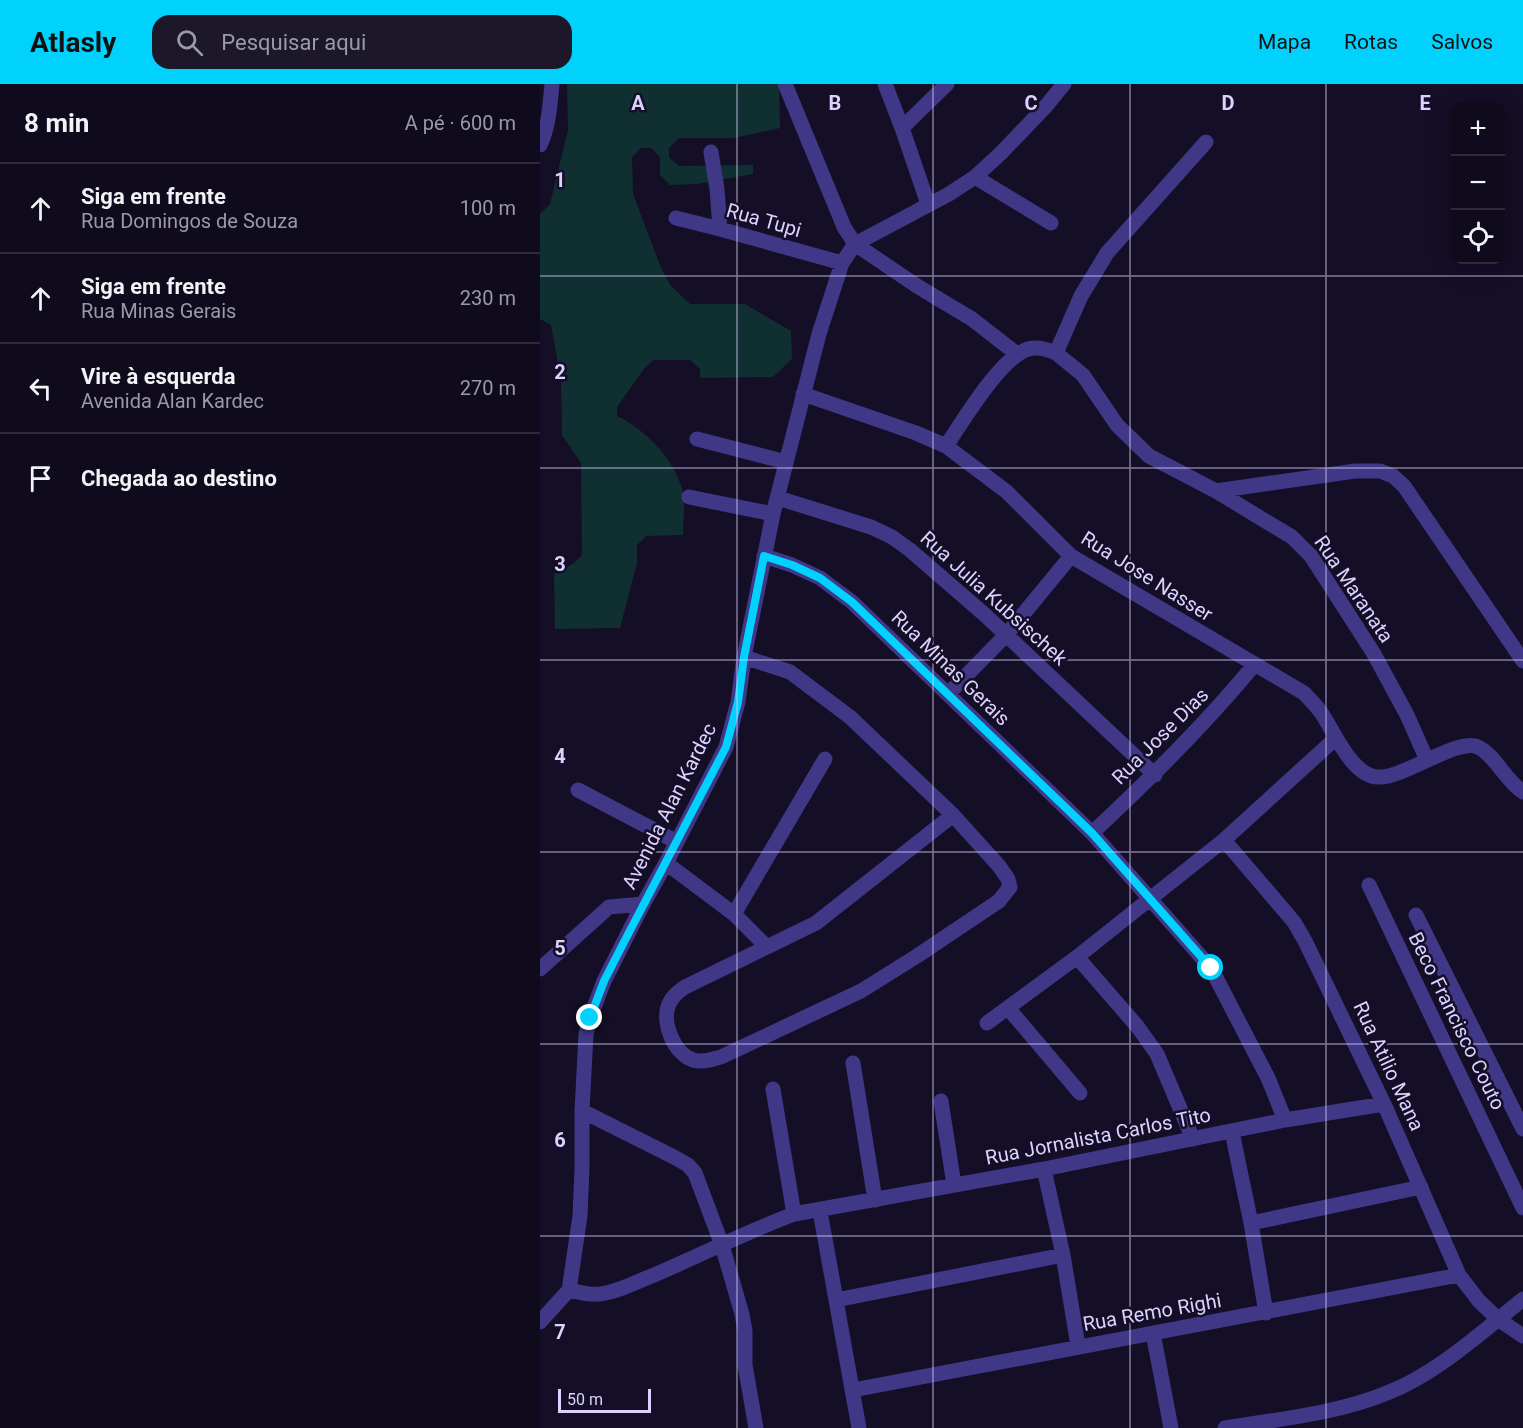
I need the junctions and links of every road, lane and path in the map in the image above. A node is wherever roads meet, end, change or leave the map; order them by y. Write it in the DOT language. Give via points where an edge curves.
graph roads {
  1 [pos="552,84"];
  2 [pos="785,84"];
  3 [pos="885,84"];
  4 [pos="947,84"];
  5 [pos="1064,84"];
  6 [pos="903,128"];
  7 [pos="1206,142"];
  8 [pos="540,145"];
  9 [pos="711,152"];
  10 [pos="975,177"];
  11 [pos="928,204"];
  12 [pos="676,219"];
  13 [pos="1052,223"];
  14 [pos="720,229"];
  15 [pos="855,244"];
  16 [pos="842,263"];
  17 [pos="1056,353"];
  18 [pos="1017,354"];
  19 [pos="803,394"];
  20 [pos="697,439"];
  21 [pos="946,446"];
  22 [pos="786,462"];
  23 [pos="1216,491"];
  24 [pos="689,497"];
  25 [pos="778,498"];
  26 [pos="772,514"];
  27 [pos="764,556"];
  28 [pos="1071,556"];
  29 [pos="1006,635"];
  30 [pos="744,657"];
  31 [pos="1523,661"];
  32 [pos="1254,665"];
  33 [pos="948,694"];
  34 [pos="1336,738"];
  35 [pos="825,759"];
  36 [pos="1427,760"];
  37 [pos="1155,775"];
  38 [pos="578,790"];
  39 [pos="1523,792"];
  40 [pos="953,815"];
  41 [pos="1092,833"];
  42 [pos="1224,840"];
  43 [pos="677,842"];
  44 [pos="666,862"];
  45 [pos="1369,885"];
  46 [pos="1150,897"];
  47 [pos="643,904"];
  48 [pos="734,914"];
  49 [pos="1416,915"];
  50 [pos="767,947"];
  51 [pos="1077,957"];
  52 [pos="540,969"];
  53 [pos="1008,1008"];
  54 [pos="987,1023"];
  55 [pos="853,1063"];
  56 [pos="773,1089"];
  57 [pos="1080,1093"];
  58 [pos="941,1101"];
  59 [pos="1384,1104"];
  60 [pos="582,1111"];
  61 [pos="1286,1120"];
  62 [pos="1523,1128"];
  63 [pos="1232,1132"];
  64 [pos="1193,1139"];
  65 [pos="1044,1169"];
  66 [pos="954,1185"];
  67 [pos="1421,1187"];
  68 [pos="875,1200"];
  69 [pos="1523,1208"];
  70 [pos="820,1211"];
  71 [pos="794,1214"];
  72 [pos="1251,1223"];
  73 [pos="722,1245"];
  74 [pos="1063,1255"];
  75 [pos="1459,1275"];
  76 [pos="569,1290"];
  77 [pos="1523,1299"];
  78 [pos="836,1300"];
  79 [pos="1266,1313"];
  80 [pos="1498,1319"];
  81 [pos="540,1322"];
  82 [pos="1153,1333"];
  83 [pos="1523,1336"];
  84 [pos="1078,1346"];
  85 [pos="853,1390"];
  86 [pos="756,1428"];
  87 [pos="859,1428"];
  88 [pos="1171,1428"];
  89 [pos="1225,1428"];
  1 -- 8 [label="street"];
  2 -- 15 [label="street" via="844,227"];
  3 -- 6 [label="street"];
  4 -- 6 [label="street"];
  5 -- 10 [label="street"];
  6 -- 11 [label="street"];
  7 -- 17 [label="street" via="1107,253 1081,296"];
  9 -- 14 [label="street"];
  10 -- 11 [label="street"];
  10 -- 13 [label="street"];
  11 -- 15 [label="street"];
  12 -- 14 [label="street, Rua Tupi"];
  14 -- 16 [label="street, Rua Tupi"];
  15 -- 16 [label="street, Avenida Alan Kardec"];
  15 -- 18 [label="street" via="972,319"];
  16 -- 19 [label="street, Avenida Alan Kardec"];
  17 -- 18 [label="street" via="1036,348"];
  17 -- 23 [label="street, Rua Maranata" via="1083,375 1117,425 1149,456"];
  18 -- 21 [label="street"];
  19 -- 21 [label="street, Rua Jose Nasser"];
  19 -- 22 [label="street, Avenida Alan Kardec"];
  20 -- 22 [label="street"];
  21 -- 28 [label="street, Rua Jose Nasser" via="1006,492"];
  22 -- 25 [label="street, Avenida Alan Kardec"];
  23 -- 31 [label="street" via="1355,471 1380,471 1393,476 1404,486"];
  23 -- 36 [label="street, Rua Maranata" via="1292,537 1311,556 1374,654"];
  24 -- 26 [label="street"];
  25 -- 26 [label="street, Avenida Alan Kardec"];
  25 -- 29 [label="street, Rua Julia Kubsischek" via="892,537"];
  26 -- 27 [label="street, Avenida Alan Kardec"];
  27 -- 30 [label="street, Avenida Alan Kardec"];
  27 -- 33 [label="street, Rua Minas Gerais" via="820,578 852,602"];
  28 -- 29 [label="street"];
  28 -- 32 [label="street, Rua Jose Nasser"];
  29 -- 33 [label="street"];
  29 -- 37 [label="street, Rua Julia Kubsischek"];
  30 -- 40 [label="street" via="790,672 806,683 850,717"];
  30 -- 43 [label="street, Avenida Alan Kardec" via="726,747"];
  32 -- 34 [label="street, Rua Jose Nasser" via="1304,693"];
  32 -- 37 [label="street, Rua Jose Dias"];
  33 -- 41 [label="street, Rua Minas Gerais"];
  34 -- 36 [label="street, Rua Jose Nasser" via="1355,765 1375,777 1399,773"];
  34 -- 42 [label="street"];
  35 -- 48 [label="street"];
  36 -- 39 [label="street, Rua Jose Nasser" via="1473,745 1487,754"];
  37 -- 41 [label="street, Rua Jose Dias"];
  38 -- 43 [label="street"];
  40 -- 50 [label="street" via="816,923"];
  40 -- 50 [label="street" via="1008,879 1010,887 999,901 861,991 721,1057 705,1061 684,1055 676,1046 667,1016 675,994"];
  41 -- 46 [label="street, Rua Minas Gerais"];
  42 -- 46 [label="street"];
  42 -- 59 [label="street, Rua Atilio Mana" via="1294,922"];
  43 -- 44 [label="street, Avenida Alan Kardec"];
  44 -- 47 [label="street, Avenida Alan Kardec"];
  44 -- 48 [label="street"];
  45 -- 69 [label="street, Beco Francisco Couto"];
  46 -- 51 [label="street"];
  46 -- 61 [label="street, Rua Minas Gerais" via="1211,968"];
  47 -- 52 [label="street" via="609,907"];
  47 -- 60 [label="street, Avenida Alan Kardec" via="590,1018"];
  48 -- 50 [label="street"];
  49 -- 62 [label="street"];
  51 -- 53 [label="street"];
  51 -- 64 [label="street" via="1157,1054"];
  53 -- 54 [label="street"];
  53 -- 57 [label="street"];
  55 -- 68 [label="street"];
  56 -- 71 [label="street"];
  58 -- 66 [label="street"];
  59 -- 61 [label="street, Rua Jornalista Carlos Tito"];
  59 -- 67 [label="street, Rua Atilio Mana"];
  60 -- 73 [label="street" via="692,1168"];
  60 -- 76 [label="street, Avenida Alan Kardec" via="579,1216"];
  61 -- 63 [label="street, Rua Jornalista Carlos Tito"];
  63 -- 64 [label="street, Rua Jornalista Carlos Tito"];
  63 -- 72 [label="street"];
  64 -- 65 [label="street, Rua Jornalista Carlos Tito"];
  65 -- 66 [label="street, Rua Jornalista Carlos Tito"];
  65 -- 74 [label="street"];
  66 -- 68 [label="street, Rua Jornalista Carlos Tito"];
  67 -- 72 [label="street"];
  67 -- 75 [label="street, Rua Atilio Mana"];
  68 -- 70 [label="street, Rua Jornalista Carlos Tito"];
  70 -- 71 [label="street, Rua Jornalista Carlos Tito"];
  70 -- 78 [label="street"];
  71 -- 73 [label="street, Rua Jornalista Carlos Tito"];
  72 -- 79 [label="street"];
  73 -- 76 [label="street, Rua Jornalista Carlos Tito" via="606,1293"];
  73 -- 86 [label="street" via="742,1314"];
  74 -- 78 [label="street"];
  74 -- 84 [label="street"];
  75 -- 79 [label="street, Rua Remo Righi"];
  75 -- 80 [label="street, Rua Atilio Mana"];
  76 -- 81 [label="street"];
  77 -- 80 [label="street"];
  78 -- 85 [label="street"];
  79 -- 82 [label="street, Rua Remo Righi"];
  80 -- 83 [label="street, Rua Atilio Mana"];
  80 -- 89 [label="street" via="1428,1371 1365,1402"];
  82 -- 84 [label="street, Rua Remo Righi"];
  82 -- 88 [label="street"];
  84 -- 85 [label="street, Rua Remo Righi"];
  85 -- 87 [label="street"];
}
